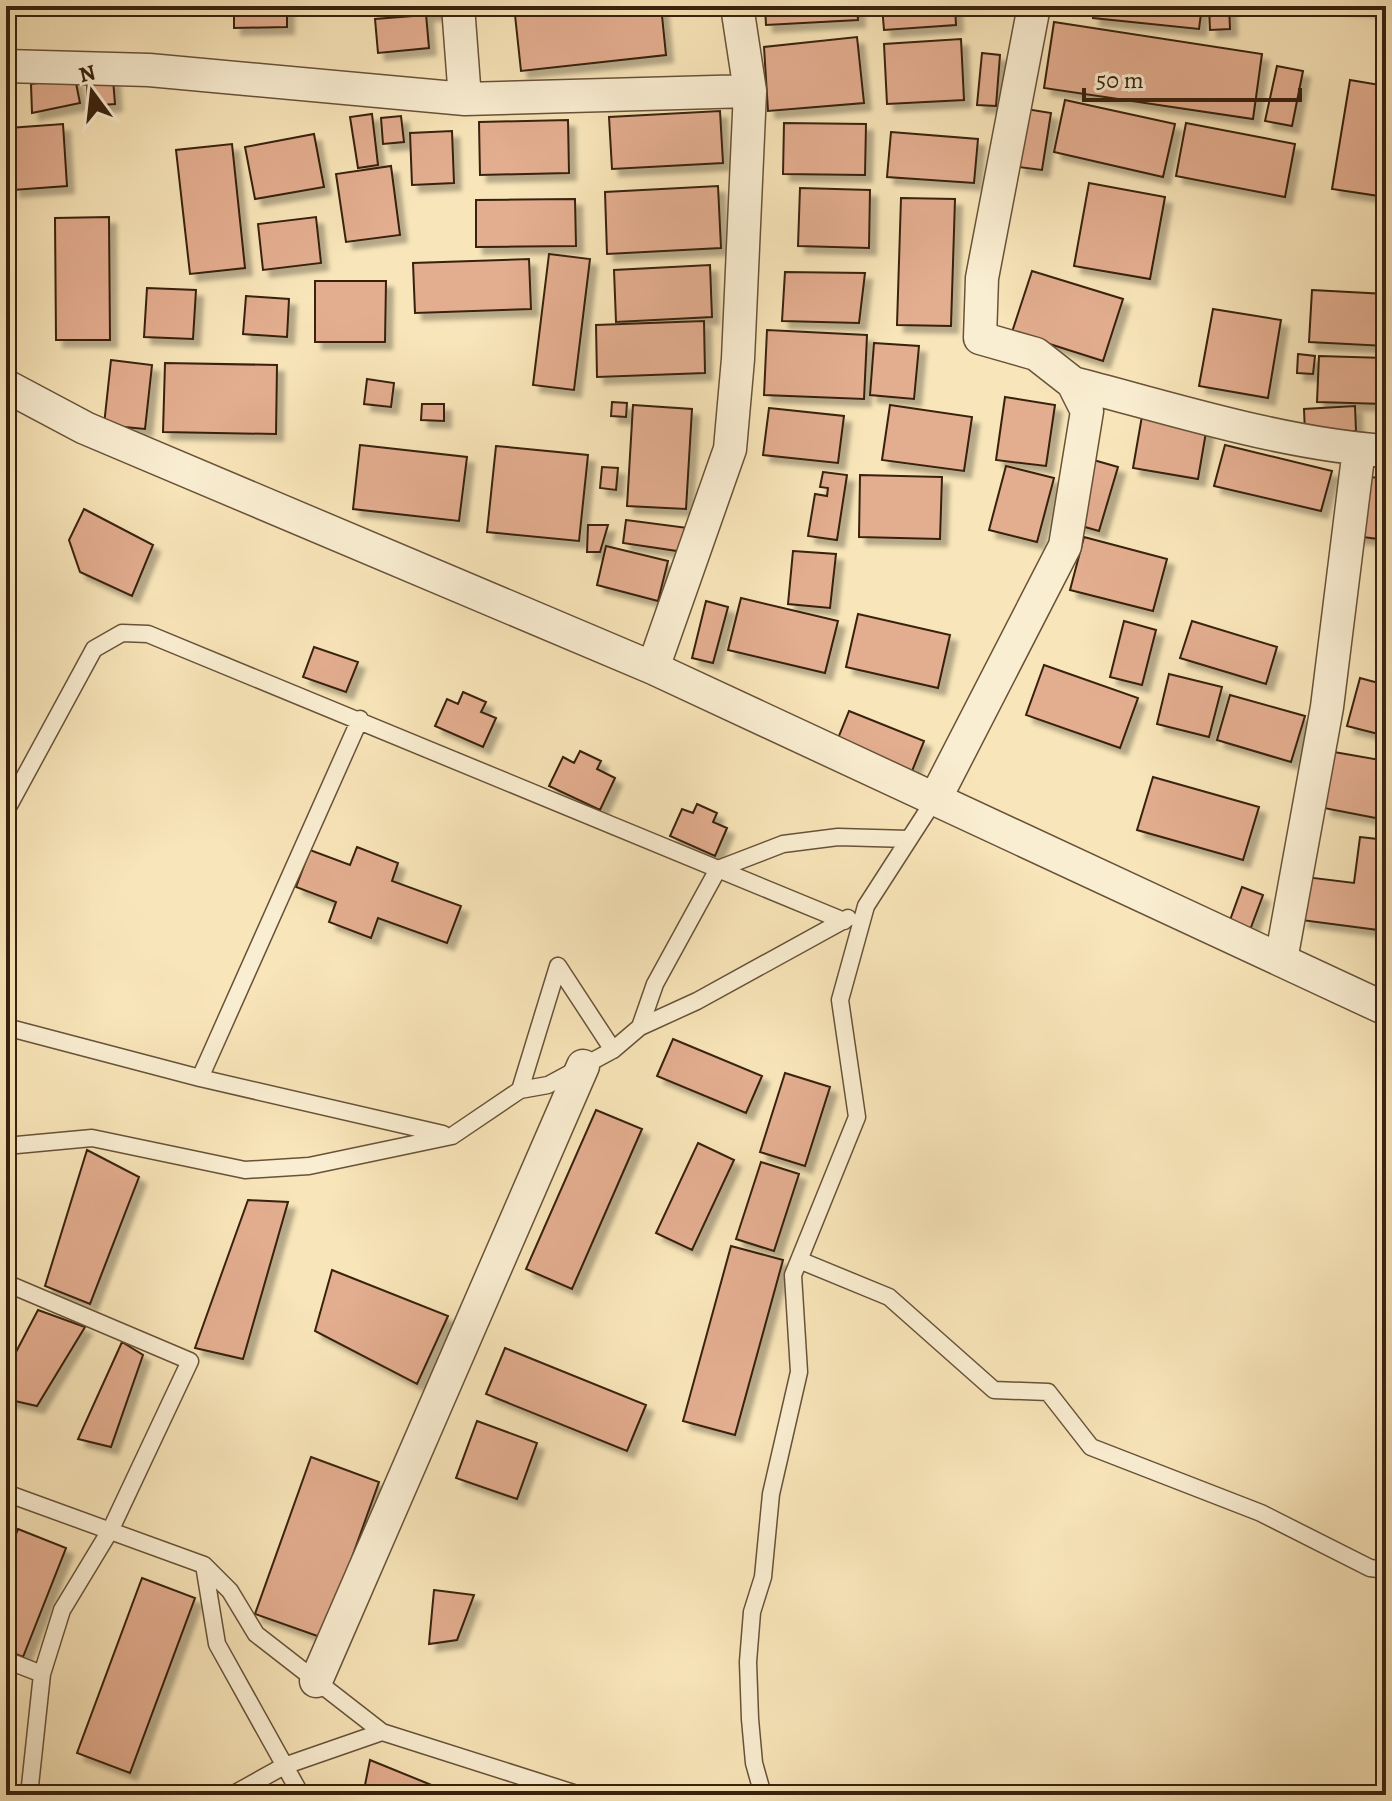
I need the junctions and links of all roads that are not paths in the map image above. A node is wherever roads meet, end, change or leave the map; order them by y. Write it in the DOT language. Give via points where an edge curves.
graph roads {
  1 [pos="458,6"];
  2 [pos="737,6"];
  3 [pos="1034,6"];
  4 [pos="6,66"];
  5 [pos="750,91"];
  6 [pos="465,99"];
  7 [pos="1073,383"];
  8 [pos="6,386"];
  9 [pos="1372,450"];
  10 [pos="653,668"];
  11 [pos="360,719"];
  12 [pos="935,799"];
  13 [pos="6,811"];
  14 [pos="909,839"];
  15 [pos="718,869"];
  16 [pos="866,906"];
  17 [pos="844,921"];
  18 [pos="1281,960"];
  19 [pos="1386,1009"];
  20 [pos="6,1027"];
  21 [pos="640,1027"];
  22 [pos="613,1050"];
  23 [pos="583,1066"];
  24 [pos="200,1078"];
  25 [pos="520,1090"];
  26 [pos="452,1136"];
  27 [pos="6,1146"];
  28 [pos="799,1260"];
  29 [pos="6,1283"];
  30 [pos="6,1493"];
  31 [pos="111,1529"];
  32 [pos="204,1565"];
  33 [pos="1386,1570"];
  34 [pos="6,1660"];
  35 [pos="42,1674"];
  36 [pos="316,1681"];
  37 [pos="382,1732"];
  38 [pos="284,1766"];
  39 [pos="29,1795"];
  40 [pos="232,1795"];
  41 [pos="301,1795"];
  42 [pos="580,1795"];
  43 [pos="763,1795"];
  1 -- 6 [label="street"];
  2 -- 5 [label="street"];
  3 -- 7 [label="street" via="982,278 980,338 1036,354"];
  4 -- 6 [label="street" via="149,70"];
  5 -- 6 [label="street"];
  5 -- 10 [label="street" via="730,449"];
  7 -- 9 [label="street" via="1211,419"];
  7 -- 12 [label="street" via="1087,411 1065,546"];
  8 -- 10 [label="street" via="85,428"];
  9 -- 18 [label="street"];
  10 -- 12 [label="street"];
  11 -- 13 [label="lane" via="173,641 122,633 94,649"];
  11 -- 15 [label="lane"];
  11 -- 24 [label="lane"];
  12 -- 14 [label="lane"];
  12 -- 18 [label="street"];
  14 -- 15 [label="lane" via="838,837 783,844"];
  14 -- 16 [label="lane"];
  15 -- 17 [label="lane"];
  15 -- 21 [label="lane" via="655,984"];
  16 -- 17 [label="lane"];
  16 -- 28 [label="lane" via="840,1000 857,1117"];
  17 -- 21 [label="lane"];
  18 -- 19 [label="street"];
  20 -- 24 [label="lane"];
  21 -- 22 [label="lane"];
  22 -- 23 [label="lane"];
  22 -- 25 [label="lane" via="558,966"];
  23 -- 25 [label="lane" via="548,1085"];
  23 -- 36 [label="street"];
  24 -- 26 [label="lane"];
  25 -- 26 [label="lane"];
  26 -- 27 [label="lane" via="309,1166 245,1170 92,1138"];
  28 -- 33 [label="lane" via="889,1297 994,1390 1048,1392 1091,1447 1261,1513 1370,1568"];
  28 -- 43 [label="lane" via="793,1275 799,1372 771,1494 748,1662 754,1763"];
  29 -- 31 [label="lane" via="190,1361"];
  30 -- 31 [label="lane"];
  31 -- 32 [label="lane"];
  31 -- 35 [label="lane" via="62,1610"];
  32 -- 36 [label="lane" via="230,1591 256,1634"];
  32 -- 38 [label="lane" via="217,1644"];
  34 -- 35 [label="lane"];
  35 -- 39 [label="lane"];
  36 -- 37 [label="lane"];
  37 -- 38 [label="lane"];
  37 -- 42 [label="lane"];
  38 -- 40 [label="lane"];
  38 -- 41 [label="lane"];
}
